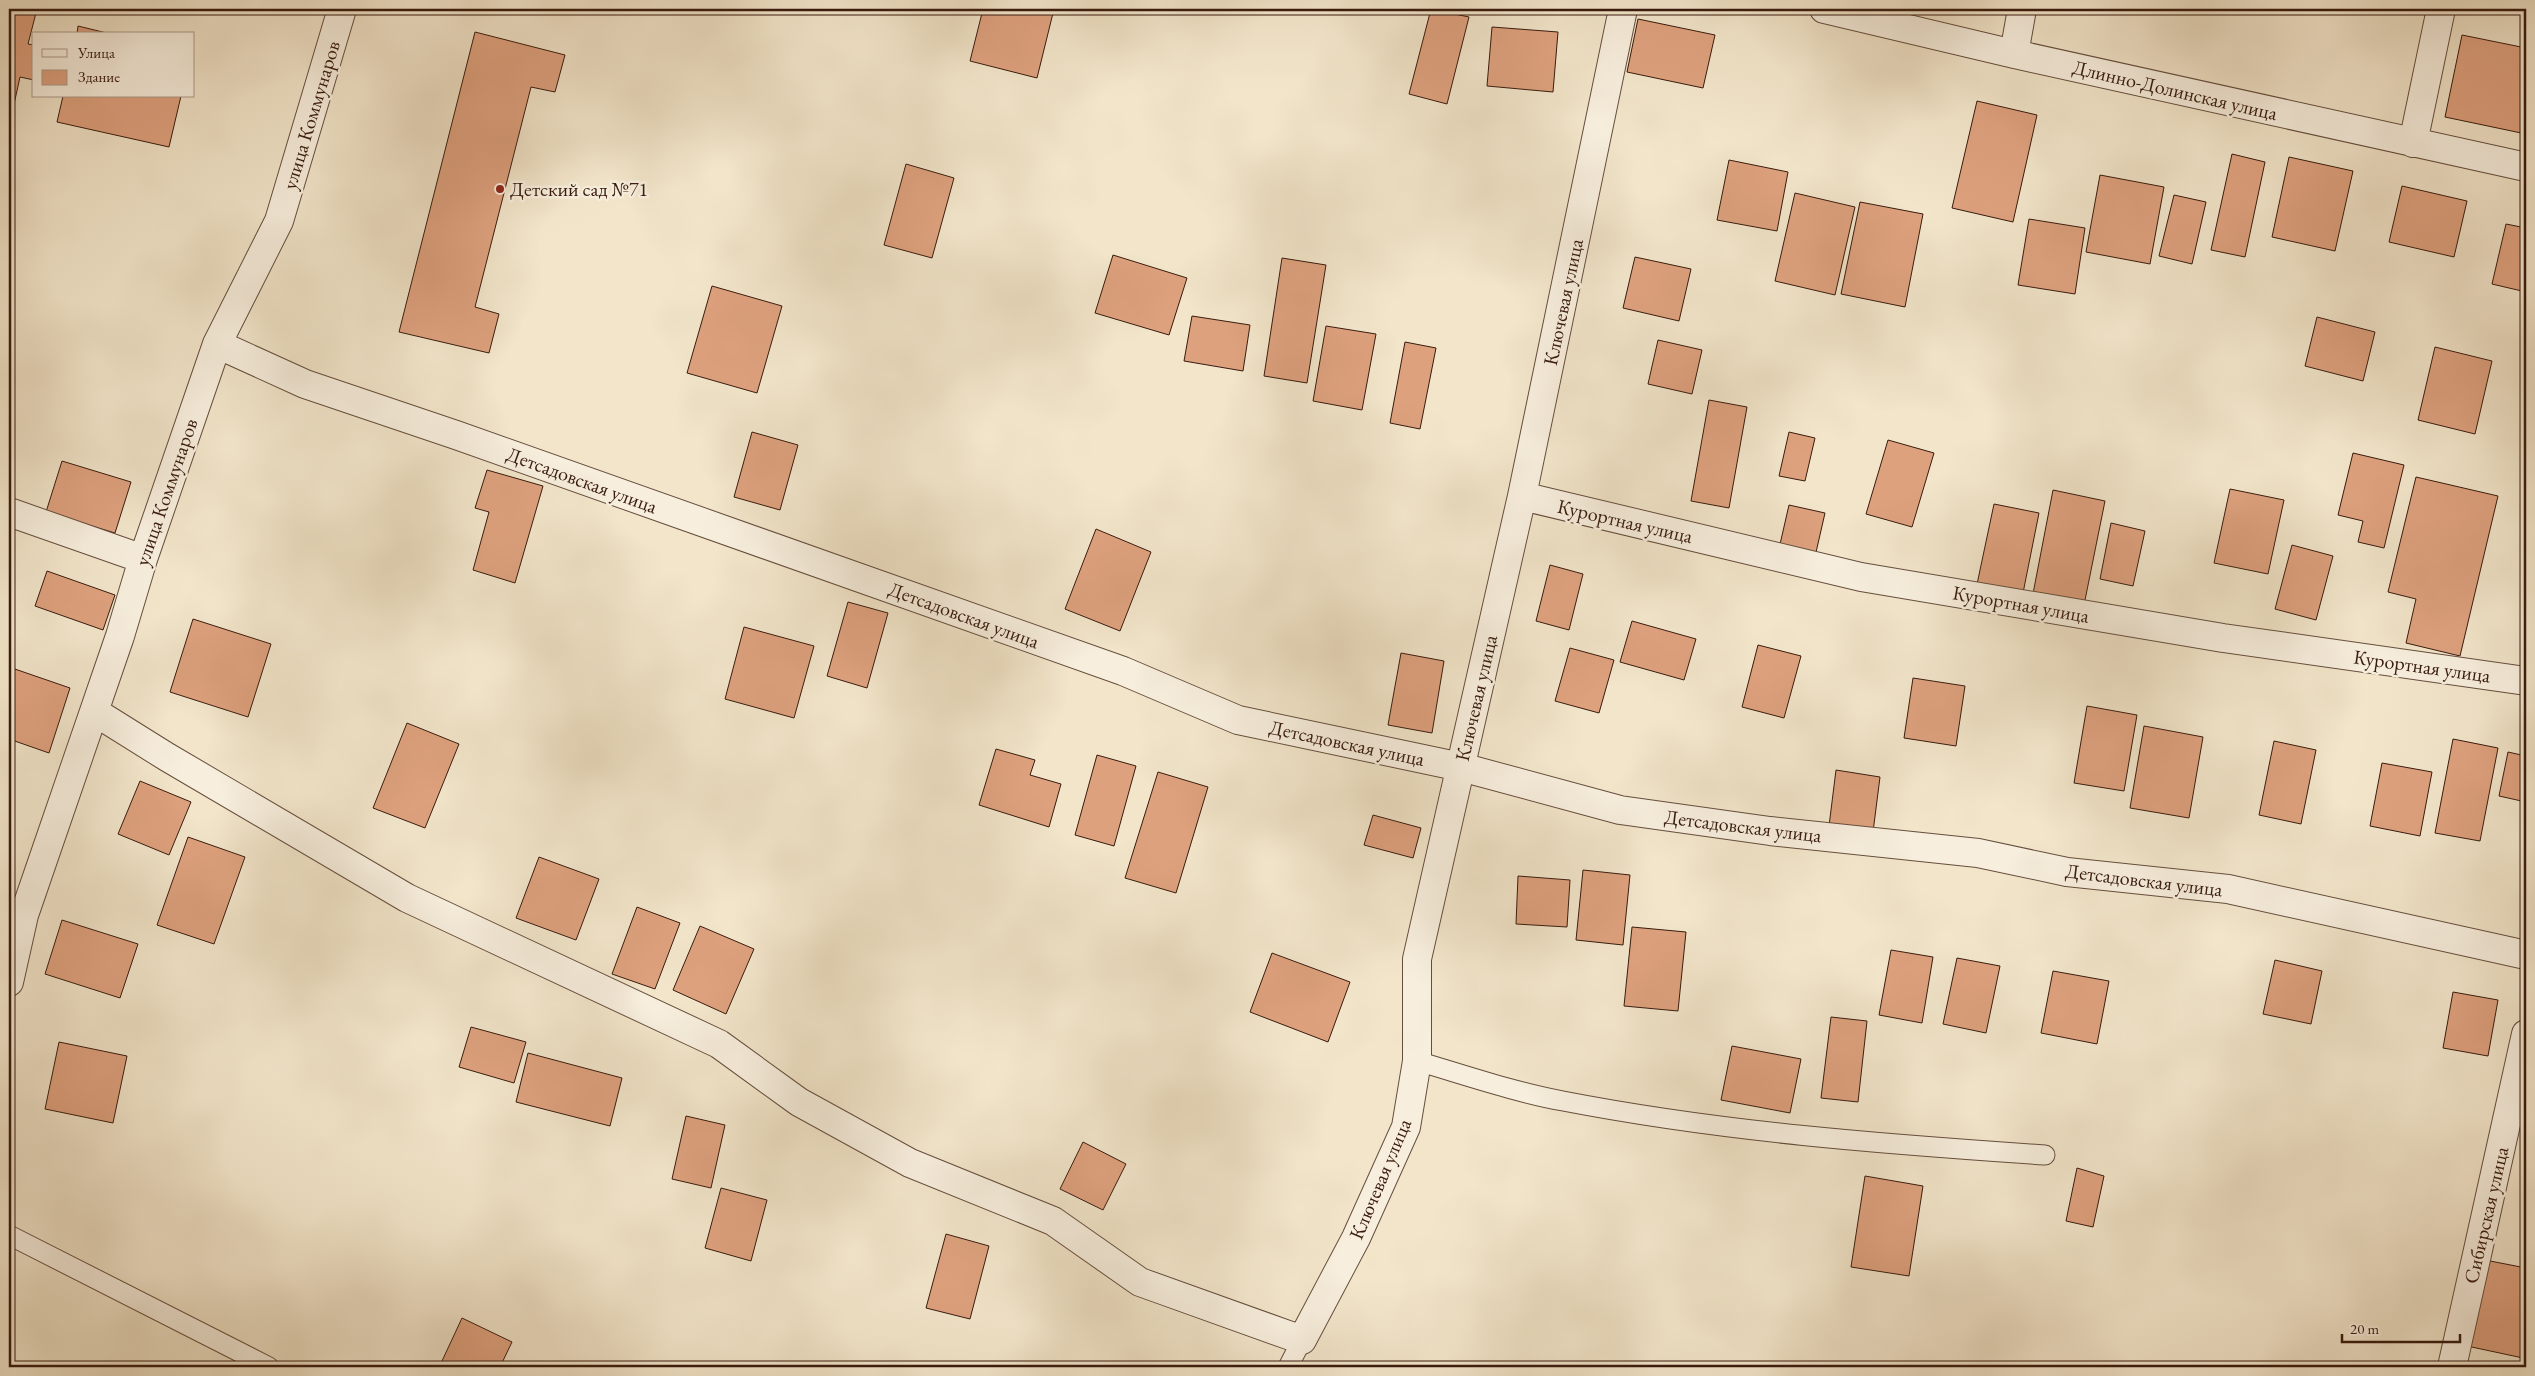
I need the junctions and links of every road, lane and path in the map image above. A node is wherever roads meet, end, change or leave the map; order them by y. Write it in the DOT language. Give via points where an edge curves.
graph roads {
  1 [pos="342,9"];
  2 [pos="1623,9"];
  3 [pos="1824,9"];
  4 [pos="2022,9"];
  5 [pos="2441,9"];
  6 [pos="2014,54"];
  7 [pos="2413,143"];
  8 [pos="2526,167"];
  9 [pos="217,344"];
  10 [pos="1522,496"];
  11 [pos="9,512"];
  12 [pos="143,559"];
  13 [pos="2526,681"];
  14 [pos="95,712"];
  15 [pos="1461,767"];
  16 [pos="2526,955"];
  17 [pos="9,982"];
  18 [pos="2526,1034"];
  19 [pos="1417,1061"];
  20 [pos="2045,1155"];
  21 [pos="9,1235"];
  22 [pos="1302,1340"];
  23 [pos="269,1367"];
  24 [pos="1288,1367"];
  25 [pos="2452,1367"];
  1 -- 9 [label="street, улица Коммунаров" via="279,221"];
  2 -- 10 [label="street, Ключевая улица"];
  3 -- 6 [label="street, Длинно-Долинская улица"];
  4 -- 6 [label="street"];
  5 -- 7 [label="street"];
  6 -- 7 [label="street, Длинно-Долинская улица"];
  7 -- 8 [label="street, Длинно-Долинская улица"];
  9 -- 12 [label="street, улица Коммунаров"];
  9 -- 15 [label="street, Детсадовская улица" via="305,384 1104,664 1238,720"];
  10 -- 13 [label="street, Курортная улица" via="1861,577 2223,638"];
  10 -- 15 [label="street, Ключевая улица"];
  11 -- 12 [label="street"];
  12 -- 14 [label="street, улица Коммунаров"];
  14 -- 17 [label="street, улица Коммунаров" via="24,915"];
  14 -- 22 [label="street" via="407,898 719,1044 799,1102 910,1163 1053,1222 1140,1282"];
  15 -- 16 [label="street, Детсадовская улица" via="1620,810 1770,831 1978,853 2067,872 2228,889"];
  15 -- 19 [label="street, Ключевая улица" via="1417,959"];
  18 -- 25 [label="street, Сибирская улица"];
  19 -- 20 [label="lane" via="1563,1101 1748,1130 1840,1141"];
  19 -- 22 [label="street, Ключевая улица" via="1406,1127 1356,1238"];
  21 -- 23 [label="lane"];
  22 -- 24 [label="lane, Ключевая улица"];
}
